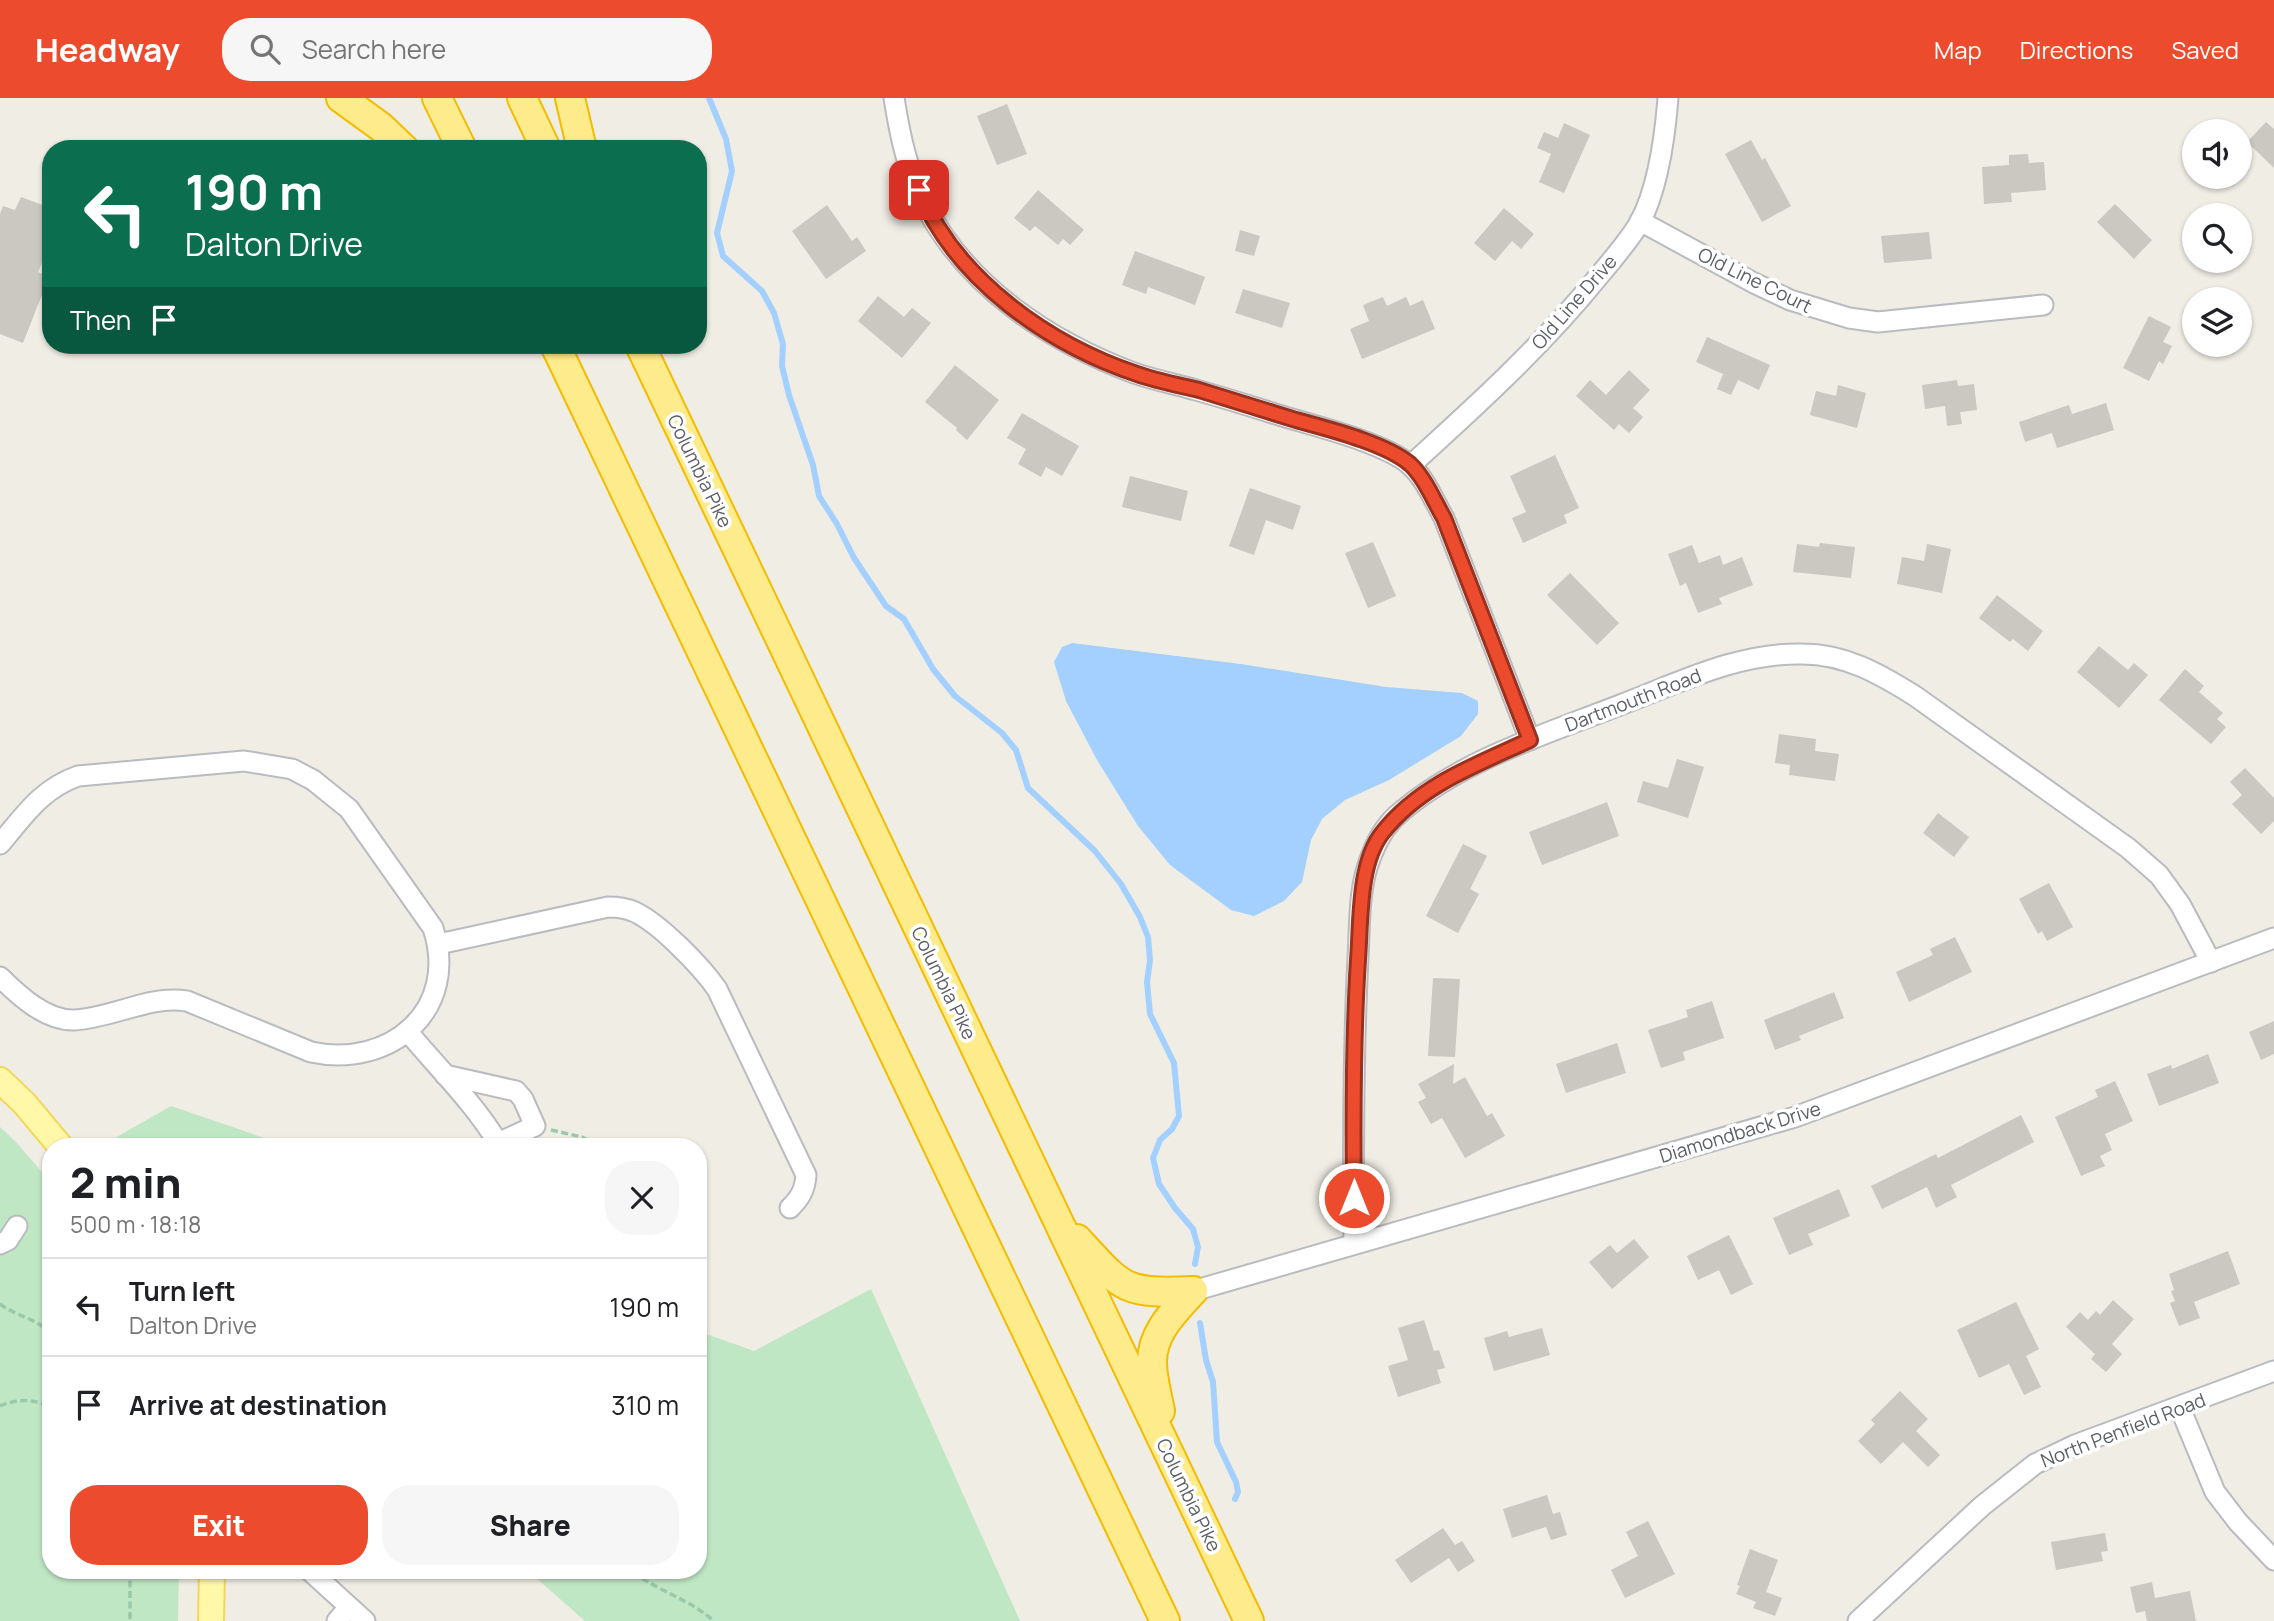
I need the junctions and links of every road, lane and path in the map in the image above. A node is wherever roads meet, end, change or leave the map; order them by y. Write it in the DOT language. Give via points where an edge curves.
graph roads {
  1 [pos="341,98"];
  2 [pos="437,98"];
  3 [pos="522,98"];
  4 [pos="570,98"];
  5 [pos="894,98"];
  6 [pos="1668,98"];
  7 [pos="394,140"];
  8 [pos="458,140"];
  9 [pos="542,140"];
  10 [pos="580,140"];
  11 [pos="1640,221"];
  12 [pos="2043,305"];
  13 [pos="544,354"];
  14 [pos="559,354"];
  15 [pos="644,354"];
  16 [pos="660,354"];
  17 [pos="1410,465"];
  18 [pos="640,523"];
  19 [pos="752,580"];
  20 [pos="1530,740"];
  21 [pos="0,844"];
  22 [pos="2274,938"];
  23 [pos="439,944"];
  24 [pos="2211,962"];
  25 [pos="4,988"];
  26 [pos="408,1032"];
  27 [pos="445,1075"];
  28 [pos="0,1080"];
  29 [pos="536,1126"];
  30 [pos="53,1138"];
  31 [pos="495,1138"];
  32 [pos="509,1138"];
  33 [pos="584,1138"];
  34 [pos="790,1208"];
  35 [pos="1058,1219"];
  36 [pos="17,1226"];
  37 [pos="0,1244"];
  38 [pos="1354,1244"];
  39 [pos="1194,1291"];
  40 [pos="0,1304"];
  41 [pos="42,1325"];
  42 [pos="2274,1371"];
  43 [pos="42,1403"];
  44 [pos="0,1406"];
  45 [pos="2180,1408"];
  46 [pos="1165,1445"];
  47 [pos="2274,1560"];
  48 [pos="130,1579"];
  49 [pos="212,1579"];
  50 [pos="316,1579"];
  51 [pos="645,1579"];
  52 [pos="343,1614"];
  53 [pos="130,1621"];
  54 [pos="211,1621"];
  55 [pos="365,1621"];
  56 [pos="715,1621"];
  57 [pos="1164,1621"];
  58 [pos="1249,1621"];
  59 [pos="1858,1621"];
  1 -- 7 [label="highway"];
  2 -- 8 [label="highway"];
  3 -- 9 [label="highway"];
  4 -- 10 [label="highway"];
  5 -- 17 [label="street" via="900,136 926,209 970,269 1002,301 1036,324 1137,374 1336,432"];
  6 -- 11 [label="street, Old Line Drive" via="1655,181"];
  11 -- 12 [label="street, Old Line Court" via="1790,300 1849,318 1878,321"];
  11 -- 17 [label="street, Old Line Drive" via="1575,306 1491,393"];
  13 -- 18 [label="highway"];
  14 -- 18 [label="highway"];
  15 -- 19 [label="highway, Columbia Pike"];
  16 -- 19 [label="highway"];
  17 -- 20 [label="street" via="1444,518"];
  18 -- 57 [label="highway"];
  19 -- 35 [label="highway, Columbia Pike"];
  20 -- 24 [label="street, Dartmouth Road" via="1747,660 1803,653 1844,660 1884,676 1915,696 2128,848 2159,875"];
  20 -- 38 [label="street, Dartmouth Road" via="1426,792 1399,812 1370,856 1362,891 1355,1006"];
  21 -- 23 [label="street" via="47,791 78,776 205,763 269,763 313,780 349,809 425,914"];
  22 -- 24 [label="street, Diamondback Drive"];
  23 -- 26 [label="street" via="436,988 426,1011"];
  23 -- 34 [label="street" via="608,906 651,922 717,989 806,1175 806,1187"];
  24 -- 38 [label="street, Diamondback Drive" via="1795,1117"];
  25 -- 26 [label="street" via="46,1012 71,1020 152,1002 187,1001 330,1056 361,1054"];
  26 -- 27 [label="street"];
  27 -- 29 [label="street" via="516,1091"];
  27 -- 31 [label="street"];
  28 -- 30 [label="main road"];
  29 -- 32 [label="street"];
  29 -- 33 [label="path"];
  35 -- 39 [label="highway" via="1118,1282 1143,1291"];
  35 -- 46 [label="highway, Columbia Pike"];
  36 -- 37 [label="street"];
  38 -- 39 [label="street, Diamondback Drive"];
  39 -- 46 [label="highway" via="1169,1316 1154,1347 1152,1362"];
  40 -- 41 [label="path"];
  42 -- 45 [label="street, North Penfield Road"];
  43 -- 44 [label="path" via="11,1401"];
  45 -- 47 [label="street" via="2216,1492"];
  45 -- 59 [label="street, North Penfield Road" via="2035,1464 1982,1506"];
  46 -- 58 [label="highway, Columbia Pike"];
  48 -- 53 [label="path"];
  49 -- 54 [label="main road"];
  50 -- 52 [label="street"];
  51 -- 56 [label="path"];
  52 -- 55 [label="street"];
}
